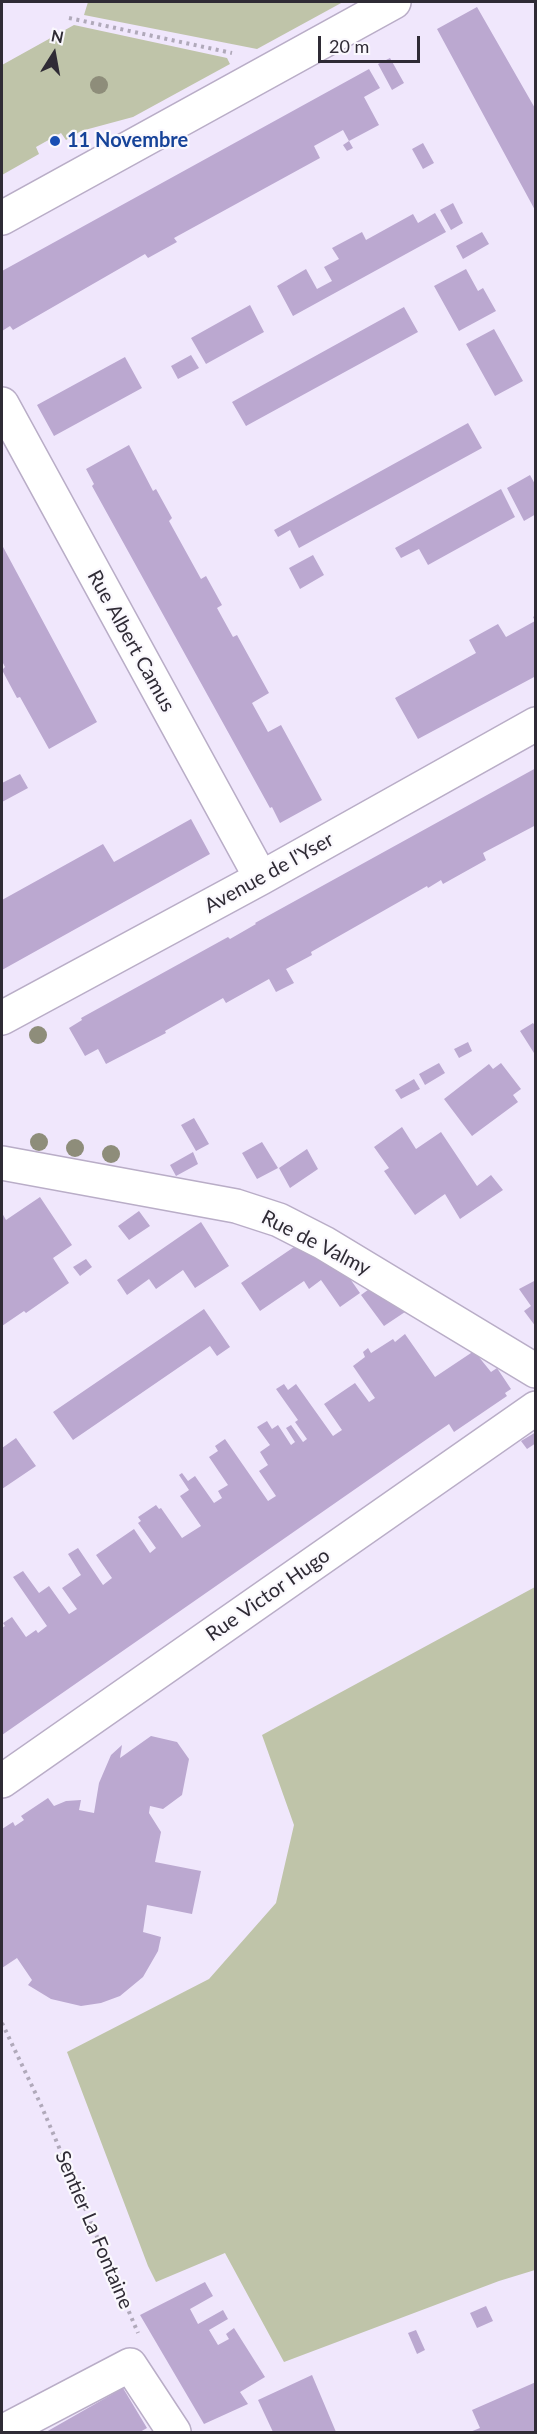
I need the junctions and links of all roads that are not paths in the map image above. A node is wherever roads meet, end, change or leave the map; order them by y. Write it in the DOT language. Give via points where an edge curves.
graph roads {
  1 [pos="394,2"];
  2 [pos="2,218"];
  3 [pos="2,404"];
  4 [pos="536,724"];
  5 [pos="261,878"];
  6 [pos="2,1018"];
  7 [pos="2,1162"];
  8 [pos="536,1371"];
  9 [pos="536,1408"];
  10 [pos="2,1781"];
  11 [pos="2,2433"];
  12 [pos="174,2433"];
  1 -- 2 [label="street"];
  3 -- 5 [label="street, Rue Albert Camus"];
  4 -- 5 [label="street, Avenue de l'Yser"];
  5 -- 6 [label="street, Avenue de l'Yser"];
  7 -- 8 [label="street, Rue de Valmy" via="236,1206 279,1220"];
  9 -- 10 [label="street, Rue Victor Hugo"];
  11 -- 12 [label="street" via="130,2365"];
}
